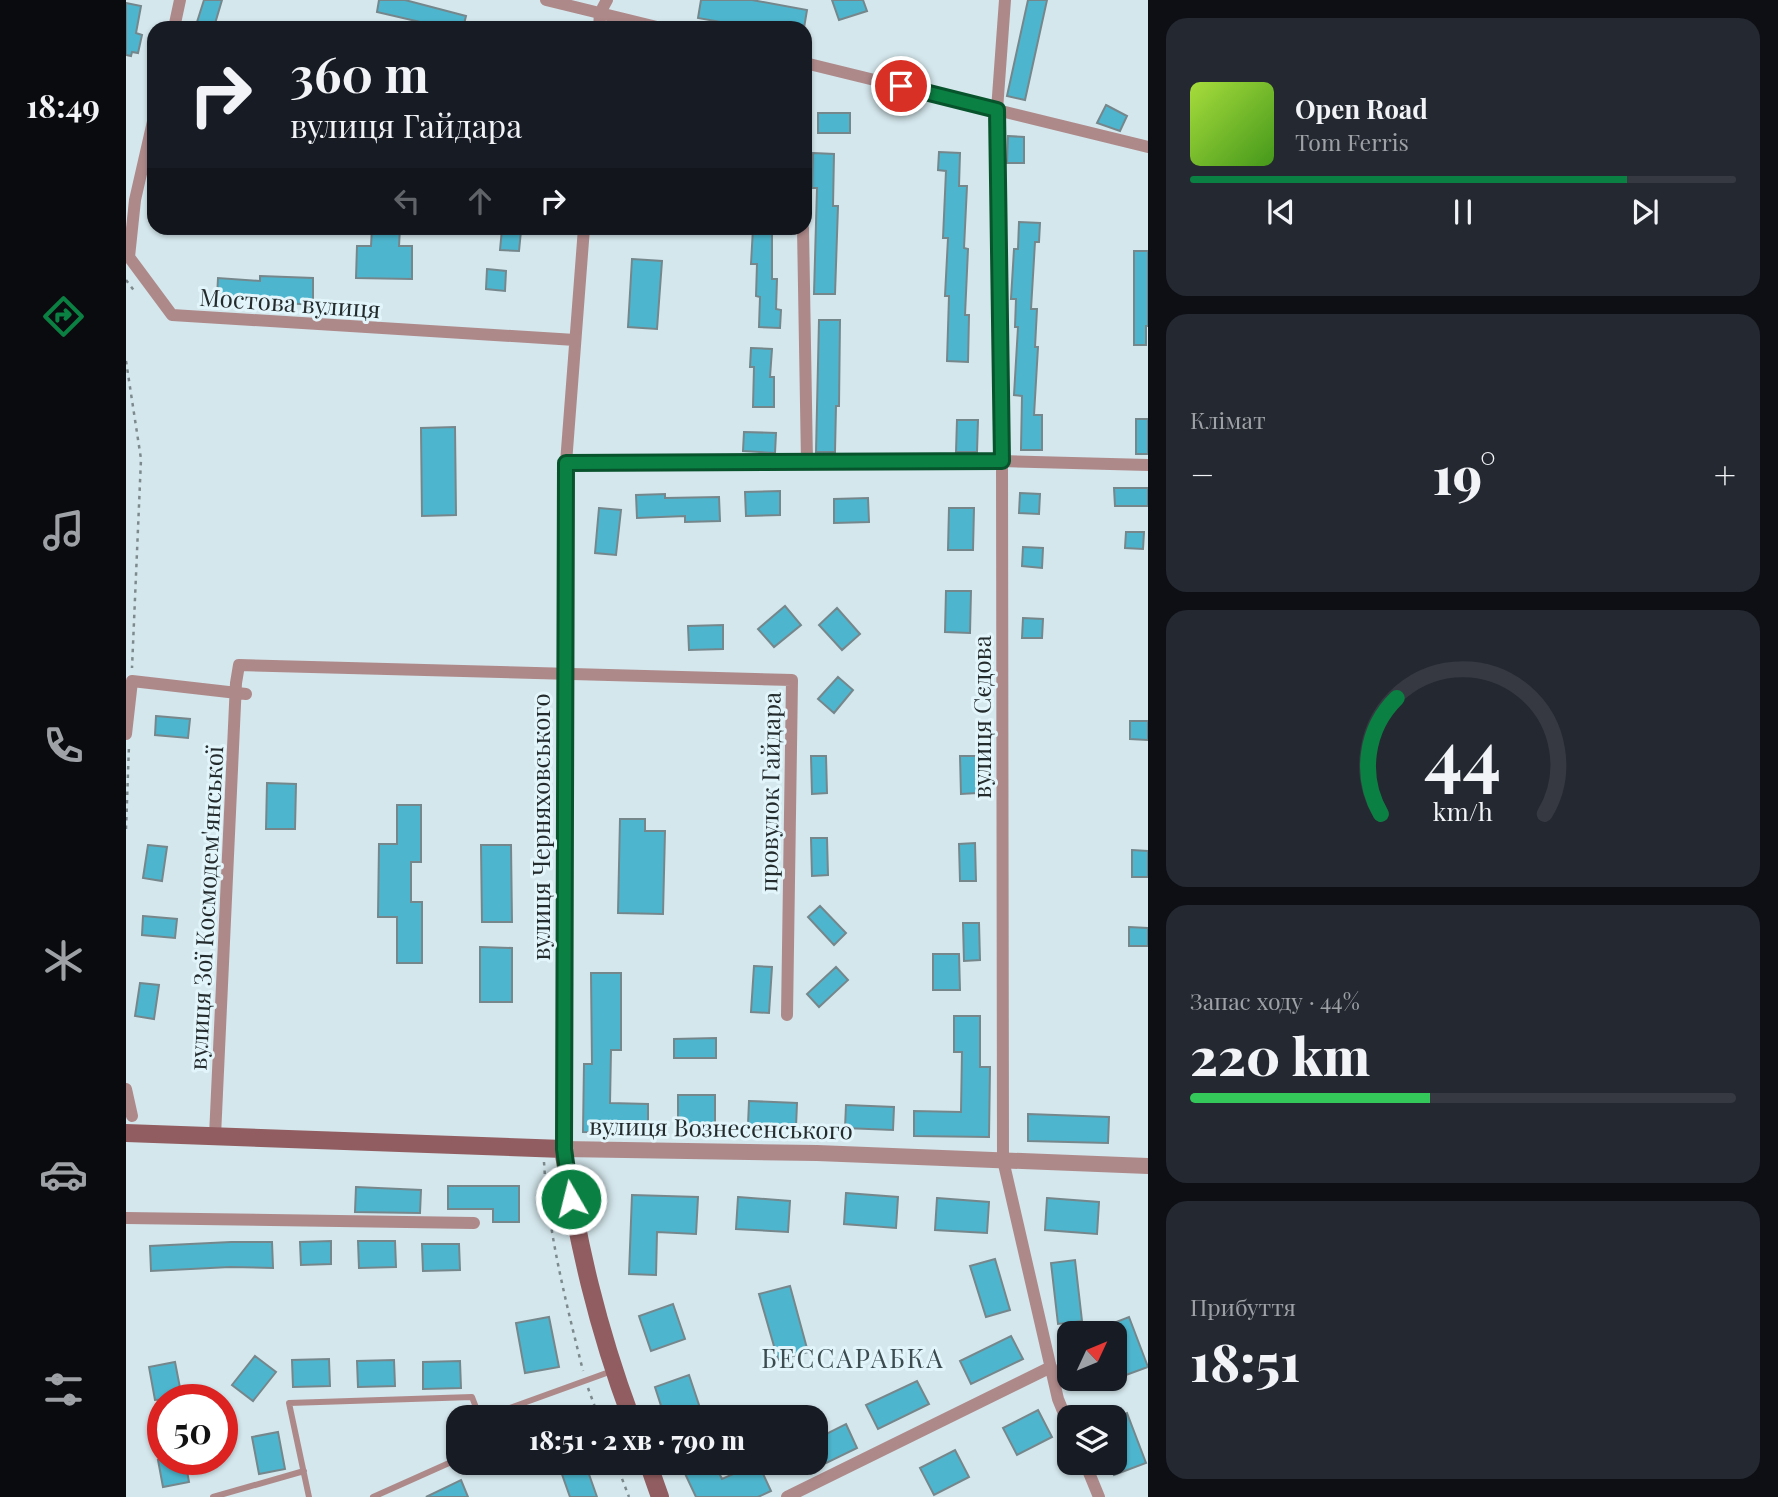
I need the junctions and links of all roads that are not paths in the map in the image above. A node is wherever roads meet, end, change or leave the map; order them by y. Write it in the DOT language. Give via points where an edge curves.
graph roads {
  1 [pos="180,0"];
  2 [pos="546,0"];
  3 [pos="607,0"];
  4 [pos="1005,0"];
  5 [pos="600,13"];
  6 [pos="176,21"];
  7 [pos="599,21"];
  8 [pos="633,21"];
  9 [pos="812,65"];
  10 [pos="997,110"];
  11 [pos="1147,146"];
  12 [pos="147,167"];
  13 [pos="583,235"];
  14 [pos="803,235"];
  15 [pos="575,340"];
  16 [pos="807,461"];
  17 [pos="1002,461"];
  18 [pos="566,463"];
  19 [pos="1148,466"];
  20 [pos="565,674"];
  21 [pos="239,690"];
  22 [pos="128,735"];
  23 [pos="787,1015"];
  24 [pos="126,1089"];
  25 [pos="132,1116"];
  26 [pos="130,1134"];
  27 [pos="215,1136"];
  28 [pos="564,1149"];
  29 [pos="1003,1160"];
  30 [pos="1148,1166"];
  31 [pos="126,1218"];
  32 [pos="474,1223"];
  33 [pos="1051,1367"];
  34 [pos="613,1371"];
  35 [pos="475,1405"];
  36 [pos="518,1405"];
  37 [pos="626,1405"];
  38 [pos="1060,1405"];
  39 [pos="446,1464"];
  40 [pos="303,1471"];
  41 [pos="652,1475"];
  42 [pos="1090,1475"];
  43 [pos="213,1497"];
  44 [pos="309,1497"];
  45 [pos="373,1497"];
  46 [pos="660,1497"];
  47 [pos="787,1497"];
  48 [pos="1099,1497"];
  1 -- 6 [label="street"];
  2 -- 5 [label="street"];
  3 -- 5 [label="street"];
  4 -- 10 [label="street, вулиця Сєдова"];
  5 -- 7 [label="street"];
  5 -- 8 [label="street"];
  9 -- 10 [label="street"];
  10 -- 11 [label="street"];
  10 -- 17 [label="street, вулиця Сєдова"];
  12 -- 15 [label="street, Мостова вулиця" via="135,200 129,257 172,315"];
  13 -- 15 [label="street, вулиця Черняховського"];
  14 -- 16 [label="street"];
  15 -- 18 [label="street, вулиця Черняховського"];
  16 -- 17 [label="street"];
  16 -- 18 [label="street"];
  17 -- 19 [label="street"];
  17 -- 29 [label="street, вулиця Сєдова"];
  18 -- 20 [label="street, вулиця Черняховського"];
  20 -- 21 [label="street, провулок Гайдара" via="239,665"];
  20 -- 23 [label="street, провулок Гайдара" via="792,680"];
  20 -- 28 [label="street, вулиця Черняховського"];
  21 -- 22 [label="street" via="132,681"];
  21 -- 27 [label="street, вулиця Зої Космодем'янської"];
  24 -- 25 [label="street"];
  26 -- 27 [label="main road, вулиця Вознесенського"];
  27 -- 28 [label="main road, вулиця Вознесенського"];
  28 -- 29 [label="street, вулиця Вознесенського"];
  28 -- 34 [label="main road, вулиця Черняховського" via="579,1245"];
  29 -- 30 [label="street, вулиця Вознесенського"];
  29 -- 33 [label="street, вулиця Сєдова"];
  31 -- 32 [label="street"];
  33 -- 38 [label="street, вулиця Сєдова"];
  33 -- 47 [label="street"];
  34 -- 36 [label="lane"];
  34 -- 37 [label="main road, вулиця Черняховського"];
  35 -- 40 [label="lane" via="472,1397 289,1403"];
  39 -- 45 [label="lane"];
  40 -- 43 [label="lane"];
  40 -- 44 [label="lane"];
  41 -- 46 [label="main road"];
  42 -- 48 [label="street"];
}
